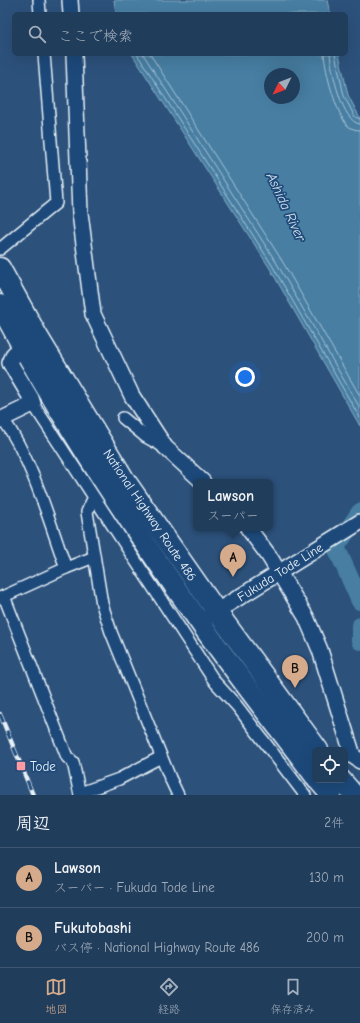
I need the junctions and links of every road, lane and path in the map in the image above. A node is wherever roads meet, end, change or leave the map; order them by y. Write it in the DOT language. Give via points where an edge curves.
graph roads {
  1 [pos="39,0"];
  2 [pos="70,0"];
  3 [pos="40,12"];
  4 [pos="71,12"];
  5 [pos="44,56"];
  6 [pos="74,56"];
  7 [pos="0,249"];
  8 [pos="0,268"];
  9 [pos="0,305"];
  10 [pos="30,342"];
  11 [pos="33,404"];
  12 [pos="123,418"];
  13 [pos="2,420"];
  14 [pos="165,447"];
  15 [pos="200,479"];
  16 [pos="94,500"];
  17 [pos="360,522"];
  18 [pos="250,531"];
  19 [pos="94,557"];
  20 [pos="66,568"];
  21 [pos="279,572"];
  22 [pos="2,597"];
  23 [pos="217,612"];
  24 [pos="200,622"];
  25 [pos="316,747"];
  26 [pos="161,757"];
  27 [pos="360,761"];
  28 [pos="312,772"];
  29 [pos="321,783"];
  30 [pos="344,783"];
  31 [pos="80,794"];
  32 [pos="178,795"];
  33 [pos="305,795"];
  34 [pos="331,795"];
  35 [pos="354,795"];
  1 -- 3 [label="street"];
  2 -- 4 [label="street"];
  5 -- 7 [label="street" via="56,203"];
  6 -- 14 [label="street" via="80,213 93,314 132,396"];
  8 -- 10 [label="highway, National Highway Route 486"];
  9 -- 10 [label="highway, National Highway Route 486"];
  10 -- 11 [label="street" via="14,354 10,363"];
  10 -- 23 [label="highway, National Highway Route 486"];
  10 -- 24 [label="highway, National Highway Route 486" via="110,490"];
  11 -- 13 [label="street"];
  11 -- 16 [label="street"];
  12 -- 14 [label="street" via="146,437"];
  13 -- 20 [label="street" via="13,433 34,480"];
  14 -- 15 [label="street"];
  16 -- 19 [label="street" via="87,512"];
  16 -- 33 [label="street" via="215,682 238,706"];
  17 -- 21 [label="street, Fukuda Tode Line"];
  18 -- 21 [label="street"];
  19 -- 20 [label="street"];
  19 -- 26 [label="street" via="102,604 111,632"];
  20 -- 22 [label="street"];
  21 -- 23 [label="street, Fukuda Tode Line"];
  21 -- 27 [label="street" via="306,617 320,650 353,756"];
  22 -- 31 [label="street" via="67,757 73,762"];
  23 -- 24 [label="street, Fukuda Tode Line"];
  23 -- 25 [label="highway, National Highway Route 486"];
  24 -- 28 [label="highway, National Highway Route 486"];
  26 -- 31 [label="street" via="119,779"];
  26 -- 32 [label="street"];
  29 -- 34 [label="highway"];
  30 -- 35 [label="highway"];
}
